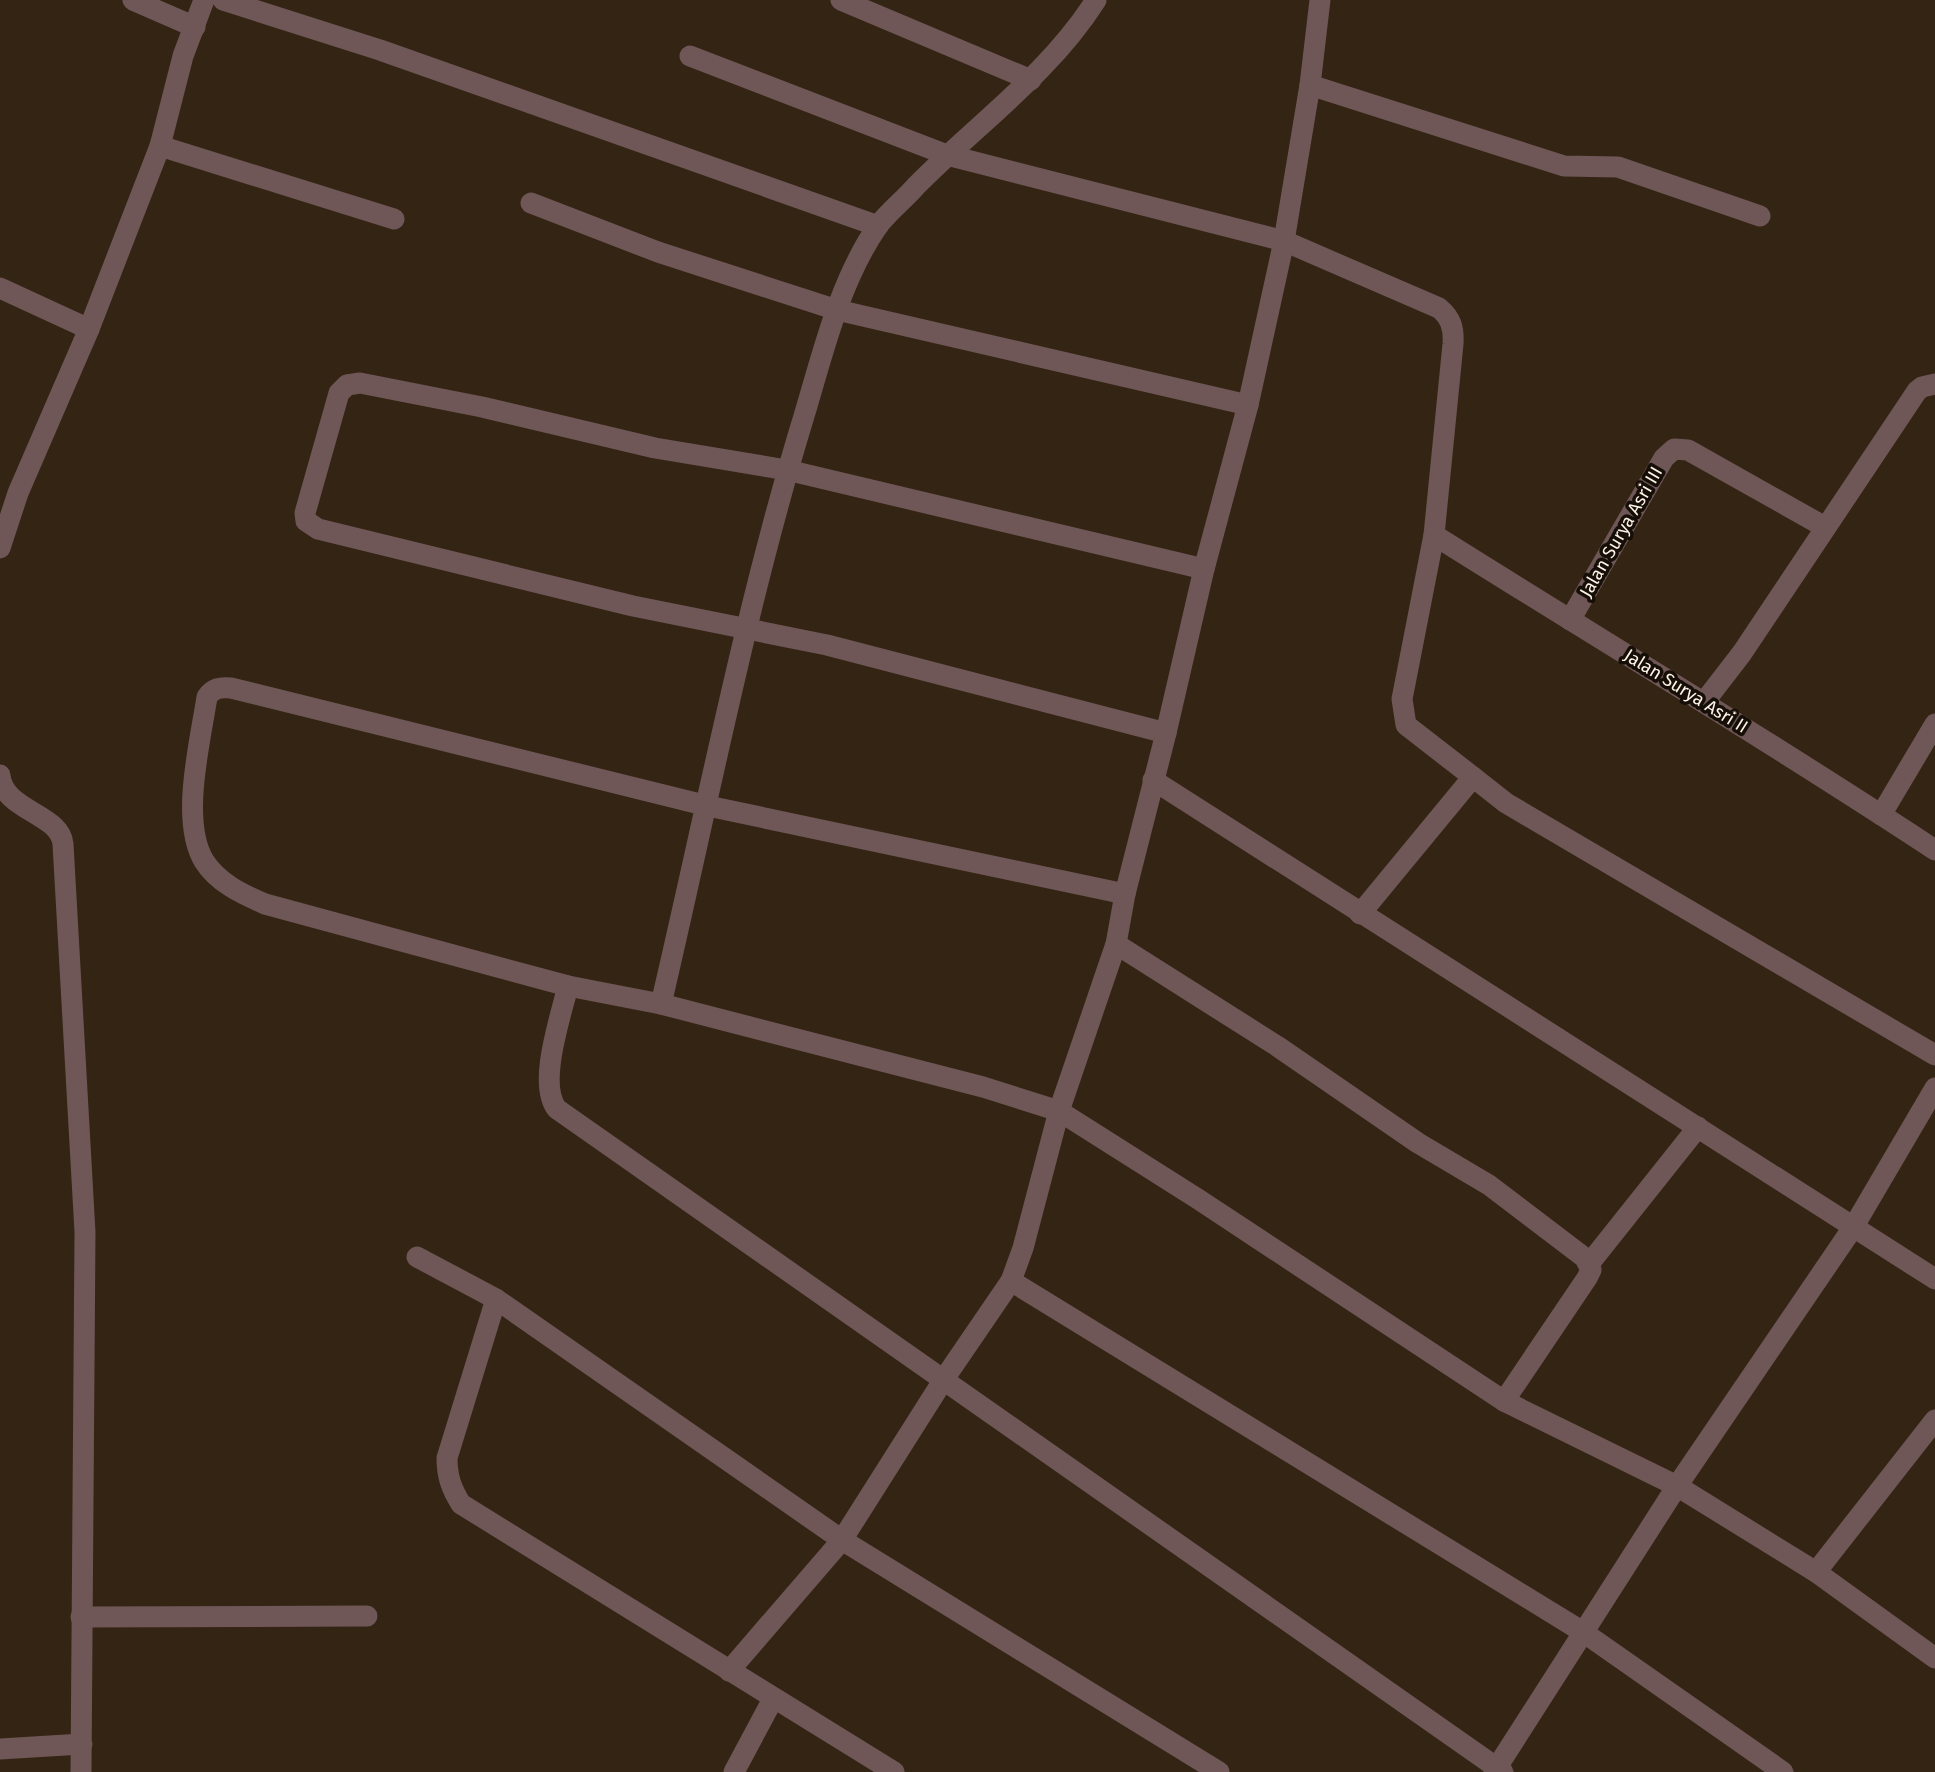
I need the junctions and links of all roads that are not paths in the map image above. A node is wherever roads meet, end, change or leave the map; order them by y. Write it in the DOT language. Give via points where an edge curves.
graph roads {
  1 [pos="133,0"];
  2 [pos="204,0"];
  3 [pos="223,0"];
  4 [pos="841,0"];
  5 [pos="1096,0"];
  6 [pos="1320,0"];
  7 [pos="195,27"];
  8 [pos="691,56"];
  9 [pos="1031,80"];
  10 [pos="1310,85"];
  11 [pos="160,146"];
  12 [pos="947,155"];
  13 [pos="531,203"];
  14 [pos="1760,216"];
  15 [pos="394,219"];
  16 [pos="878,226"];
  17 [pos="1284,241"];
  18 [pos="0,288"];
  19 [pos="836,310"];
  20 [pos="89,329"];
  21 [pos="1935,384"];
  22 [pos="1248,405"];
  23 [pos="788,470"];
  24 [pos="1825,527"];
  25 [pos="1434,535"];
  26 [pos="0,548"];
  27 [pos="1205,569"];
  28 [pos="1570,620"];
  29 [pos="745,629"];
  30 [pos="1705,701"];
  31 [pos="1935,724"];
  32 [pos="1166,733"];
  33 [pos="0,775"];
  34 [pos="1473,777"];
  35 [pos="1153,780"];
  36 [pos="708,806"];
  37 [pos="1881,814"];
  38 [pos="1935,850"];
  39 [pos="1125,894"];
  40 [pos="1360,914"];
  41 [pos="1116,944"];
  42 [pos="568,986"];
  43 [pos="662,1004"];
  44 [pos="1935,1055"];
  45 [pos="1935,1088"];
  46 [pos="1059,1111"];
  47 [pos="1698,1127"];
  48 [pos="1854,1226"];
  49 [pos="417,1257"];
  50 [pos="1589,1264"];
  51 [pos="1935,1279"];
  52 [pos="1011,1281"];
  53 [pos="496,1300"];
  54 [pos="944,1379"];
  55 [pos="1504,1401"];
  56 [pos="1935,1420"];
  57 [pos="1677,1486"];
  58 [pos="842,1540"];
  59 [pos="1816,1572"];
  60 [pos="367,1616"];
  61 [pos="81,1617"];
  62 [pos="1583,1632"];
  63 [pos="1935,1658"];
  64 [pos="729,1671"];
  65 [pos="773,1699"];
  66 [pos="82,1744"];
  67 [pos="0,1748"];
  68 [pos="1498,1771"];
  69 [pos="81,1772"];
  70 [pos="734,1772"];
  71 [pos="894,1772"];
  72 [pos="1220,1772"];
  73 [pos="1783,1772"];
  1 -- 7 [label="street"];
  2 -- 7 [label="street"];
  3 -- 16 [label="street" via="380,50"];
  4 -- 9 [label="street"];
  5 -- 9 [label="street"];
  6 -- 10 [label="street"];
  7 -- 11 [label="street"];
  8 -- 12 [label="street"];
  9 -- 12 [label="street"];
  10 -- 14 [label="street" via="1564,166 1618,166"];
  10 -- 17 [label="street"];
  11 -- 15 [label="street"];
  11 -- 20 [label="street"];
  12 -- 16 [label="street"];
  12 -- 17 [label="street"];
  13 -- 19 [label="street" via="658,252"];
  16 -- 19 [label="street"];
  17 -- 22 [label="street"];
  17 -- 25 [label="street" via="1439,308 1452,324"];
  18 -- 20 [label="street"];
  19 -- 22 [label="street"];
  19 -- 23 [label="street"];
  20 -- 26 [label="street" via="18,493"];
  21 -- 24 [label="street" via="1917,391"];
  22 -- 27 [label="street"];
  23 -- 27 [label="street"];
  23 -- 29 [label="street"];
  23 -- 29 [label="street" via="655,448 354,382 340,393 305,513 306,521 318,530"];
  24 -- 28 [label="street, Jalan Surya Asri III" via="1688,450 1674,449 1664,458"];
  24 -- 30 [label="street"];
  25 -- 28 [label="street, Jalan Surya Asri II"];
  25 -- 34 [label="street" via="1402,699 1406,725"];
  27 -- 32 [label="street"];
  28 -- 30 [label="street, Jalan Surya Asri II"];
  29 -- 32 [label="street" via="827,645"];
  29 -- 36 [label="street"];
  30 -- 37 [label="street, Jalan Surya Asri II"];
  31 -- 37 [label="street"];
  32 -- 35 [label="street"];
  33 -- 61 [label="street" via="7,794 58,830 62,838 85,1232"];
  34 -- 40 [label="street"];
  34 -- 44 [label="street" via="1506,803"];
  35 -- 39 [label="street"];
  35 -- 40 [label="street"];
  36 -- 39 [label="street"];
  36 -- 42 [label="street" via="231,688 211,691 191,812 197,845 217,877 240,894 265,904"];
  36 -- 43 [label="street"];
  37 -- 38 [label="street, Jalan Surya Asri II"];
  39 -- 41 [label="street"];
  40 -- 47 [label="street"];
  41 -- 46 [label="street"];
  41 -- 50 [label="street" via="1489,1185"];
  42 -- 43 [label="street"];
  42 -- 54 [label="street" via="548,1073 548,1092 556,1109"];
  43 -- 46 [label="street"];
  45 -- 48 [label="street"];
  46 -- 52 [label="street"];
  46 -- 55 [label="street"];
  47 -- 48 [label="street"];
  47 -- 50 [label="street"];
  48 -- 51 [label="street"];
  48 -- 57 [label="street"];
  49 -- 53 [label="street"];
  50 -- 55 [label="street" via="1587,1278"];
  52 -- 54 [label="street"];
  52 -- 62 [label="street"];
  53 -- 58 [label="street"];
  53 -- 64 [label="street" via="451,1441 447,1475 452,1491 461,1504"];
  54 -- 58 [label="street"];
  54 -- 68 [label="street"];
  55 -- 57 [label="street"];
  56 -- 59 [label="street"];
  57 -- 59 [label="street"];
  57 -- 62 [label="street"];
  58 -- 64 [label="street"];
  58 -- 72 [label="street"];
  59 -- 63 [label="street"];
  60 -- 61 [label="street"];
  61 -- 66 [label="street"];
  62 -- 68 [label="street"];
  62 -- 73 [label="street"];
  64 -- 65 [label="street"];
  65 -- 70 [label="street"];
  65 -- 71 [label="street"];
  66 -- 67 [label="street"];
  66 -- 69 [label="street"];
}
